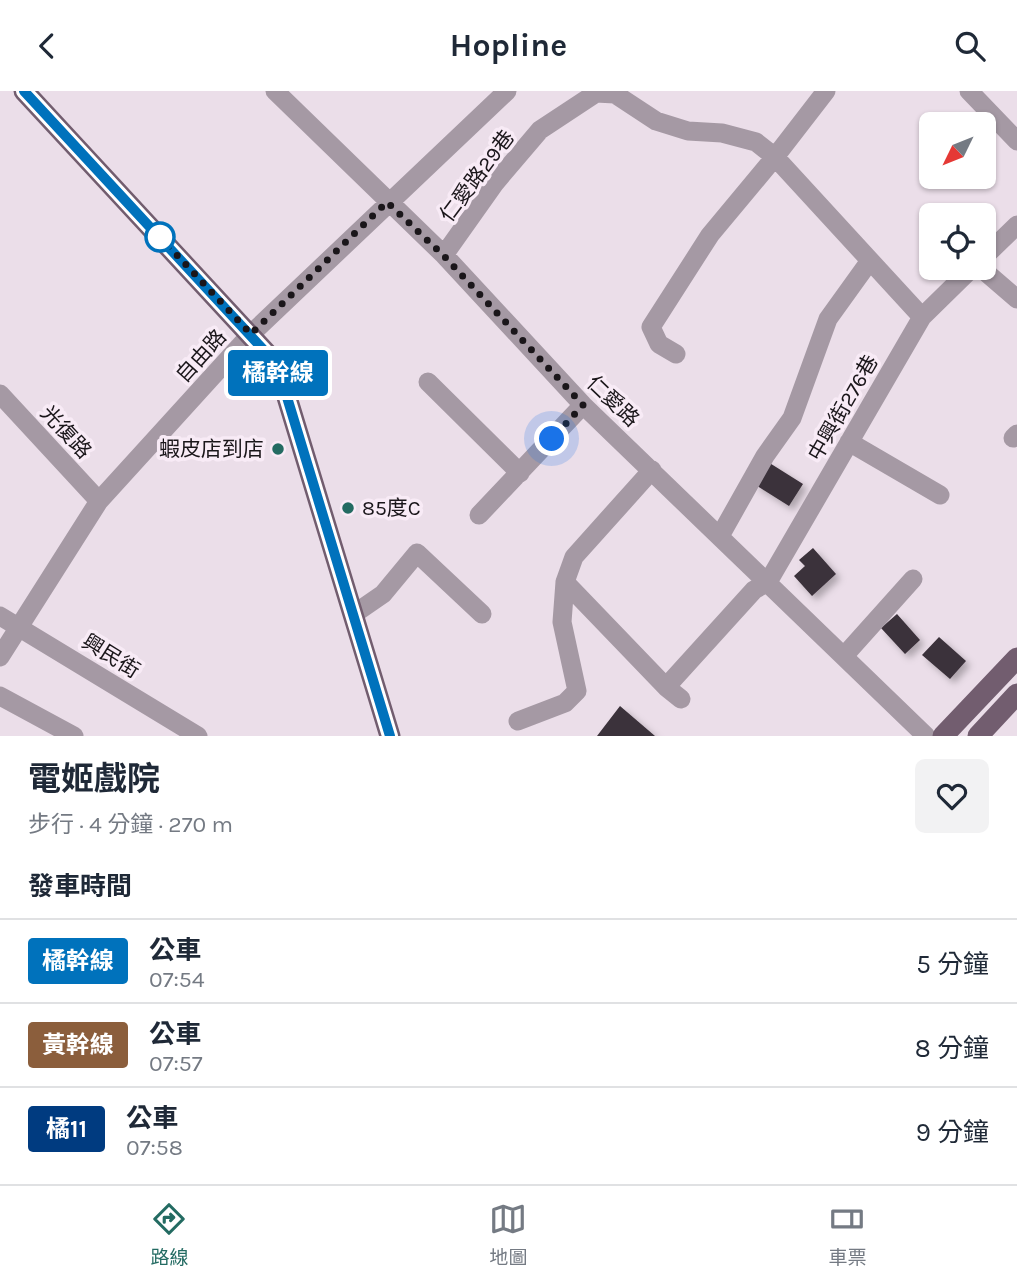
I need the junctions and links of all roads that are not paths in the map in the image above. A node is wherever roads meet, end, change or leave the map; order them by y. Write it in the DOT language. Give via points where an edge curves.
graph roads {
  1 [pos="24,91"];
  2 [pos="275,91"];
  3 [pos="507,91"];
  4 [pos="826,91"];
  5 [pos="969,91"];
  6 [pos="1017,141"];
  7 [pos="775,157"];
  8 [pos="387,202"];
  9 [pos="1017,225"];
  10 [pos="996,245"];
  11 [pos="443,255"];
  12 [pos="869,262"];
  13 [pos="960,280"];
  14 [pos="995,280"];
  15 [pos="1017,299"];
  16 [pos="922,317"];
  17 [pos="251,334"];
  18 [pos="676,354"];
  19 [pos="428,382"];
  20 [pos="0,394"];
  21 [pos="583,405"];
  22 [pos="849,442"];
  23 [pos="652,470"];
  24 [pos="520,473"];
  25 [pos="940,495"];
  26 [pos="99,501"];
  27 [pos="479,515"];
  28 [pos="720,536"];
  29 [pos="913,579"];
  30 [pos="565,582"];
  31 [pos="768,582"];
  32 [pos="354,614"];
  33 [pos="482,614"];
  34 [pos="9,621"];
  35 [pos="844,656"];
  36 [pos="0,657"];
  37 [pos="1017,658"];
  38 [pos="1017,694"];
  39 [pos="0,696"];
  40 [pos="518,721"];
  41 [pos="74,736"];
  42 [pos="198,736"];
  43 [pos="390,736"];
  44 [pos="926,736"];
  45 [pos="943,736"];
  46 [pos="978,736"];
  1 -- 17 [label="main road"];
  2 -- 8 [label="street, 仁愛路"];
  3 -- 8 [label="street, 自由路"];
  4 -- 7 [label="street"];
  5 -- 6 [label="street"];
  7 -- 11 [label="street, 仁愛路29巷" via="756,142 688,131 656,121 615,94 596,93 540,130"];
  7 -- 12 [label="street, 仁愛路29巷"];
  7 -- 18 [label="street" via="710,235 651,327 659,344"];
  8 -- 11 [label="street, 仁愛路"];
  8 -- 17 [label="street, 自由路"];
  9 -- 10 [label="street"];
  11 -- 21 [label="street, 仁愛路"];
  12 -- 16 [label="street, 仁愛路29巷"];
  12 -- 28 [label="street" via="828,319 792,418"];
  13 -- 16 [label="street, 中興街276巷"];
  14 -- 15 [label="street"];
  16 -- 22 [label="street, 中興街276巷"];
  17 -- 26 [label="street, 自由路"];
  17 -- 32 [label="main road" via="280,377"];
  19 -- 24 [label="street"];
  20 -- 26 [label="street, 光復路"];
  21 -- 23 [label="street, 仁愛路"];
  21 -- 24 [label="street"];
  22 -- 25 [label="street"];
  22 -- 31 [label="street, 中興街276巷"];
  23 -- 28 [label="street, 仁愛路"];
  23 -- 30 [label="street" via="574,557"];
  24 -- 27 [label="street"];
  26 -- 34 [label="street, 自由路"];
  28 -- 31 [label="street, 仁愛路"];
  29 -- 35 [label="street"];
  30 -- 31 [label="street" via="674,693 754,590"];
  30 -- 40 [label="street" via="562,622 577,691 565,703"];
  31 -- 35 [label="street, 仁愛路"];
  32 -- 33 [label="street" via="383,594 417,554"];
  32 -- 43 [label="main road"];
  34 -- 36 [label="street, 自由路"];
  34 -- 42 [label="street, 興民街"];
  35 -- 44 [label="street, 仁愛路"];
  37 -- 45 [label="main road"];
  38 -- 46 [label="main road"];
  39 -- 41 [label="street"];
}
